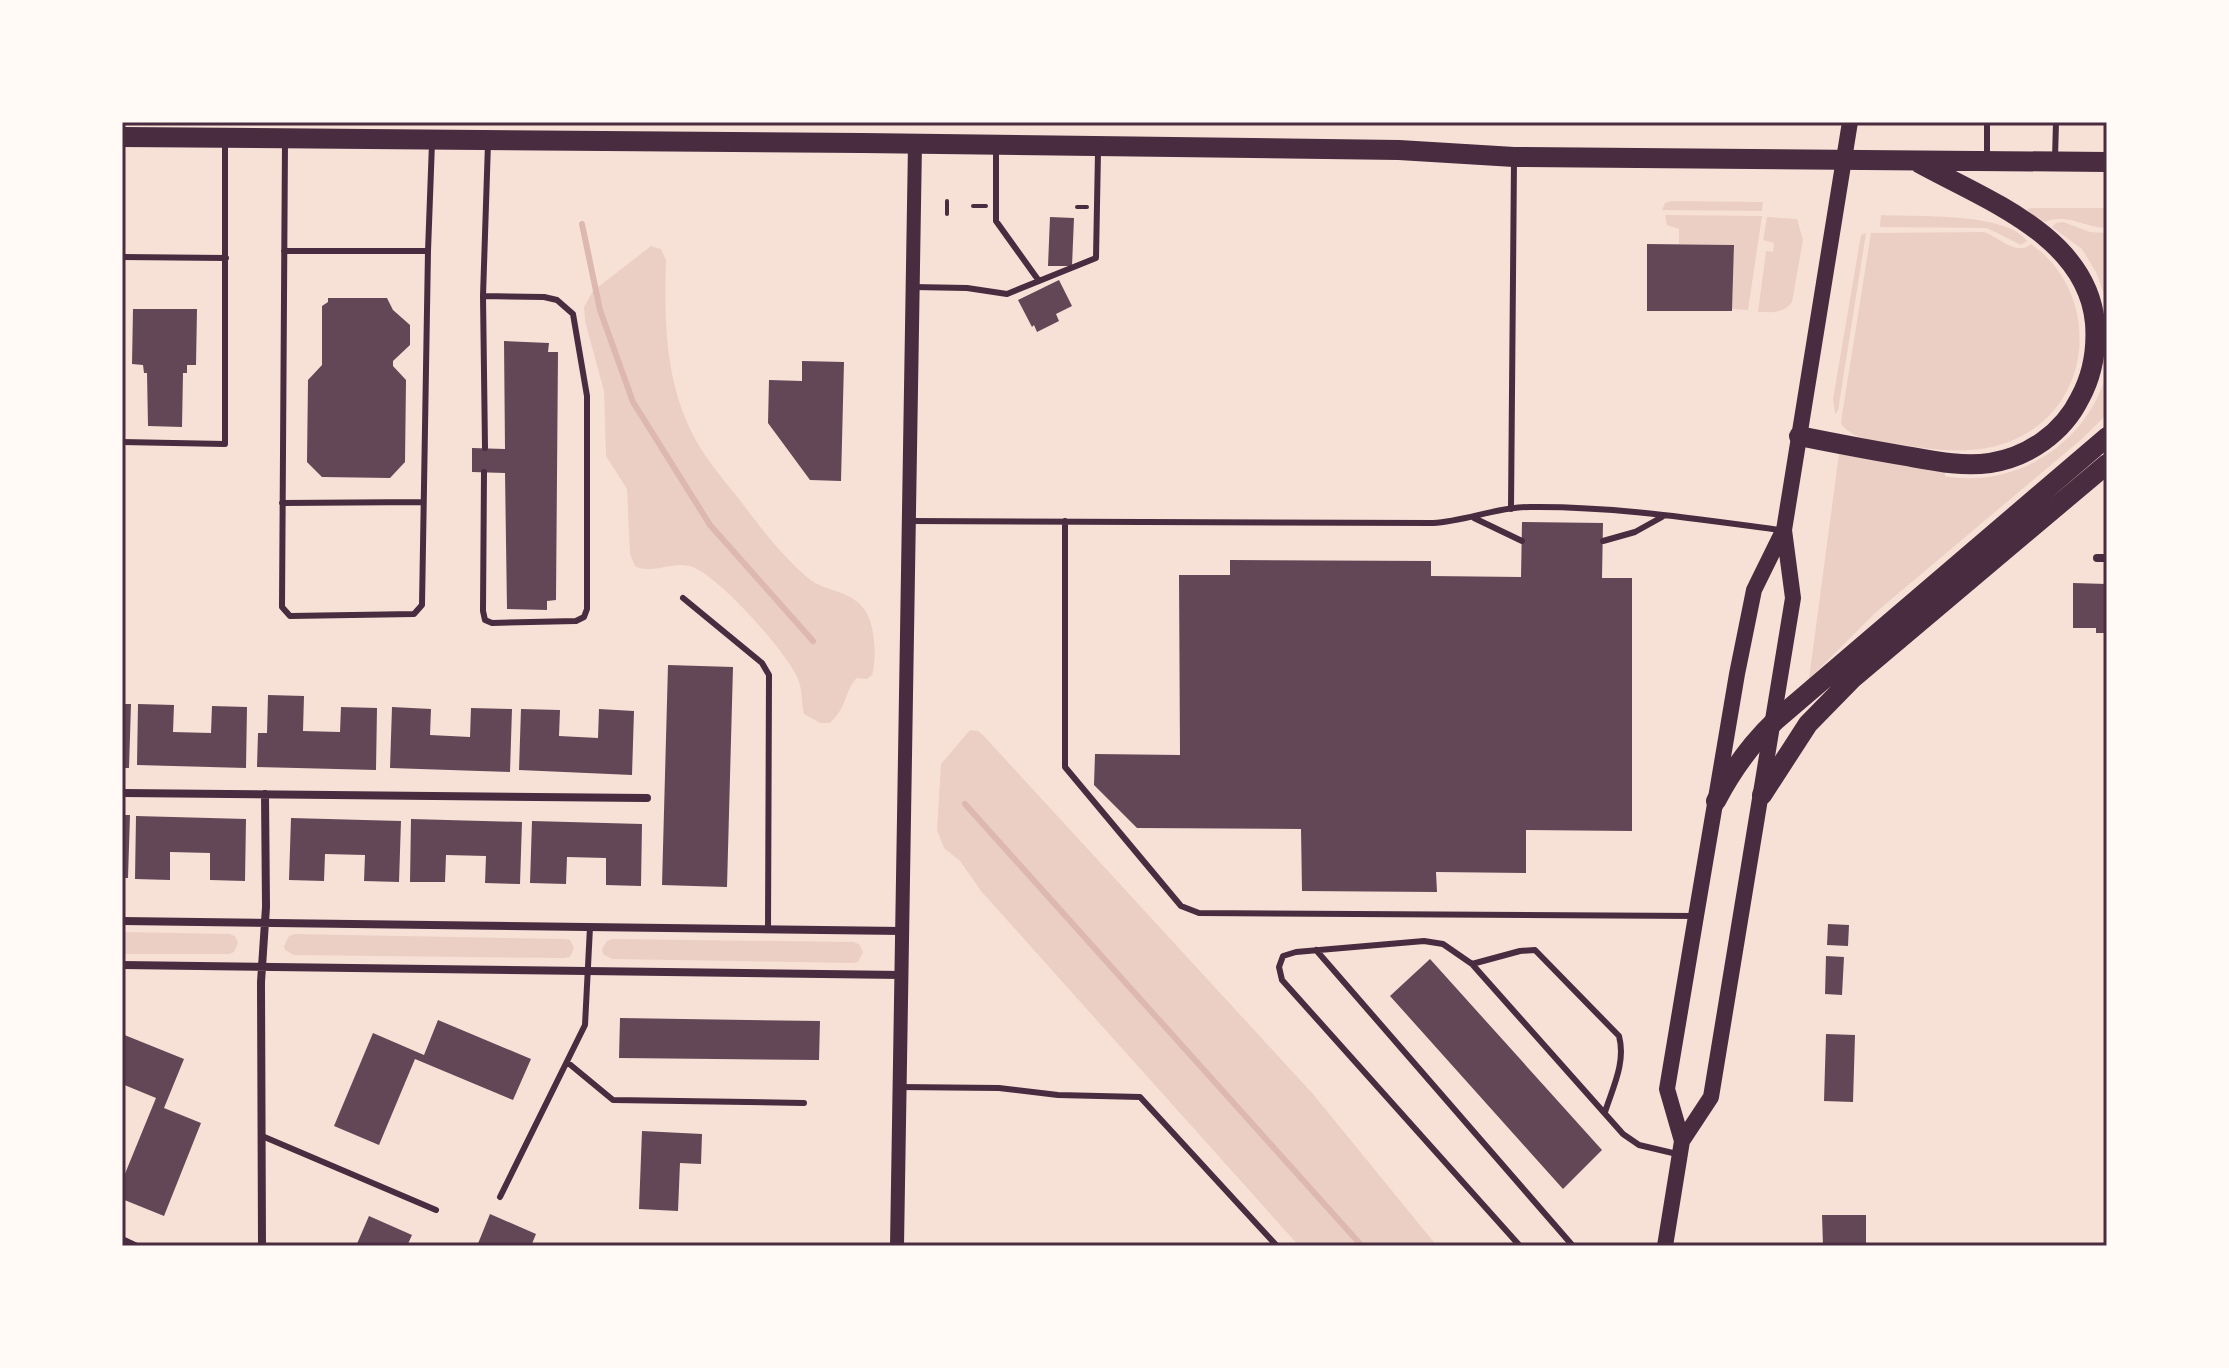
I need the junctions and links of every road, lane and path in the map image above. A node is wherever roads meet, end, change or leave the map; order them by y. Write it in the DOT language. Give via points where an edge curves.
graph roads {
  1 [pos="1850,122"];
  2 [pos="1987,122"];
  3 [pos="2056,122"];
  4 [pos="122,137"];
  5 [pos="225,138"];
  6 [pos="285,138"];
  7 [pos="432,140"];
  8 [pos="488,140"];
  9 [pos="915,144"];
  10 [pos="996,145"];
  11 [pos="1098,146"];
  12 [pos="1514,157"];
  13 [pos="1844,161"];
  14 [pos="1916,161"];
  15 [pos="1988,161"];
  16 [pos="2055,162"];
  17 [pos="2107,162"];
  18 [pos="947,201"];
  19 [pos="947,214"];
  20 [pos="284,251"];
  21 [pos="428,251"];
  22 [pos="122,257"];
  23 [pos="226,258"];
  24 [pos="1039,281"];
  25 [pos="913,287"];
  26 [pos="483,296"];
  27 [pos="1799,436"];
  28 [pos="2107,437"];
  29 [pos="122,442"];
  30 [pos="485,448"];
  31 [pos="2107,464"];
  32 [pos="484,472"];
  33 [pos="423,502"];
  34 [pos="282,503"];
  35 [pos="1511,509"];
  36 [pos="1664,516"];
  37 [pos="1474,518"];
  38 [pos="909,521"];
  39 [pos="1065,521"];
  40 [pos="1784,530"];
  41 [pos="1522,541"];
  42 [pos="1603,541"];
  43 [pos="2097,558"];
  44 [pos="2107,558"];
  45 [pos="683,598"];
  46 [pos="1775,721"];
  47 [pos="122,793"];
  48 [pos="265,794"];
  49 [pos="1762,795"];
  50 [pos="647,798"];
  51 [pos="1716,801"];
  52 [pos="1696,916"];
  53 [pos="122,921"];
  54 [pos="263,923"];
  55 [pos="590,927"];
  56 [pos="768,929"];
  57 [pos="903,931"];
  58 [pos="1316,950"];
  59 [pos="1472,964"];
  60 [pos="122,965"];
  61 [pos="262,967"];
  62 [pos="589,971"];
  63 [pos="902,975"];
  64 [pos="567,1062"];
  65 [pos="899,1087"];
  66 [pos="804,1103"];
  67 [pos="1605,1112"];
  68 [pos="262,1136"];
  69 [pos="1681,1148"];
  70 [pos="500,1197"];
  71 [pos="436,1210"];
  72 [pos="122,1239"];
  73 [pos="137,1246"];
  74 [pos="262,1246"];
  75 [pos="897,1246"];
  76 [pos="1277,1246"];
  77 [pos="1520,1246"];
  78 [pos="1573,1246"];
  79 [pos="1665,1246"];
  1 -- 13 [label="main road"];
  2 -- 15 [label="lane"];
  3 -- 16 [label="lane"];
  4 -- 5 [label="main road"];
  5 -- 6 [label="main road"];
  5 -- 23 [label="lane"];
  6 -- 7 [label="main road"];
  6 -- 20 [label="lane"];
  7 -- 8 [label="main road"];
  7 -- 21 [label="lane"];
  8 -- 9 [label="main road"];
  8 -- 26 [label="lane"];
  9 -- 10 [label="main road"];
  9 -- 25 [label="street"];
  10 -- 11 [label="main road"];
  10 -- 24 [label="lane" via="996,221"];
  11 -- 12 [label="main road"];
  11 -- 24 [label="lane" via="1096,258"];
  12 -- 13 [label="main road"];
  12 -- 35 [label="lane"];
  13 -- 14 [label="main road"];
  13 -- 27 [label="main road"];
  14 -- 15 [label="main road"];
  14 -- 27 [label="main road" via="2025,222 2075,265 2094,312 2094,364 2086,386 2058,429 2019,455 1994,462 1941,462"];
  15 -- 16 [label="main road"];
  16 -- 17 [label="main road"];
  18 -- 19 [label="path"];
  20 -- 21 [label="lane"];
  20 -- 34 [label="lane"];
  21 -- 33 [label="lane"];
  22 -- 23 [label="lane"];
  23 -- 29 [label="lane" via="225,444"];
  24 -- 25 [label="lane" via="1007,294"];
  25 -- 38 [label="street"];
  26 -- 30 [label="lane"];
  26 -- 32 [label="lane" via="544,297 573,314 587,396 584,617 485,620"];
  27 -- 40 [label="main road"];
  28 -- 46 [label="main road"];
  31 -- 49 [label="main road" via="1853,678 1808,724"];
  33 -- 34 [label="lane"];
  33 -- 34 [label="lane" via="420,610 290,616 282,607"];
  35 -- 36 [label="lane"];
  35 -- 37 [label="lane"];
  36 -- 40 [label="lane"];
  36 -- 42 [label="lane"];
  37 -- 39 [label="lane" via="1433,523"];
  37 -- 41 [label="lane"];
  38 -- 39 [label="lane"];
  38 -- 57 [label="street"];
  39 -- 52 [label="lane" via="1065,767 1181,906 1199,913"];
  40 -- 46 [label="main road" via="1793,598"];
  40 -- 51 [label="main road" via="1754,590"];
  43 -- 44 [label="street"];
  45 -- 56 [label="lane" via="762,663 769,675"];
  46 -- 49 [label="main road"];
  46 -- 51 [label="main road" via="1734,767"];
  47 -- 48 [label="street"];
  48 -- 50 [label="street"];
  48 -- 54 [label="street"];
  49 -- 69 [label="main road" via="1711,1097"];
  51 -- 52 [label="main road"];
  52 -- 69 [label="main road" via="1667,1089"];
  53 -- 54 [label="street"];
  54 -- 55 [label="street"];
  54 -- 61 [label="street"];
  55 -- 56 [label="street"];
  55 -- 62 [label="lane"];
  56 -- 57 [label="street"];
  57 -- 63 [label="street"];
  58 -- 59 [label="lane" via="1424,941 1443,944"];
  58 -- 77 [label="lane" via="1283,956 1282,980"];
  58 -- 78 [label="lane"];
  59 -- 67 [label="lane"];
  59 -- 67 [label="lane" via="1535,950 1619,1036 1621,1065"];
  60 -- 61 [label="street"];
  61 -- 62 [label="street"];
  61 -- 68 [label="street"];
  62 -- 63 [label="street"];
  62 -- 64 [label="lane" via="585,1025"];
  63 -- 65 [label="street"];
  64 -- 66 [label="lane" via="613,1100"];
  64 -- 70 [label="lane"];
  65 -- 75 [label="street"];
  65 -- 76 [label="lane" via="1140,1097"];
  67 -- 69 [label="lane" via="1639,1145"];
  68 -- 71 [label="lane"];
  68 -- 74 [label="street"];
  69 -- 79 [label="main road"];
  72 -- 73 [label="lane"];
}
